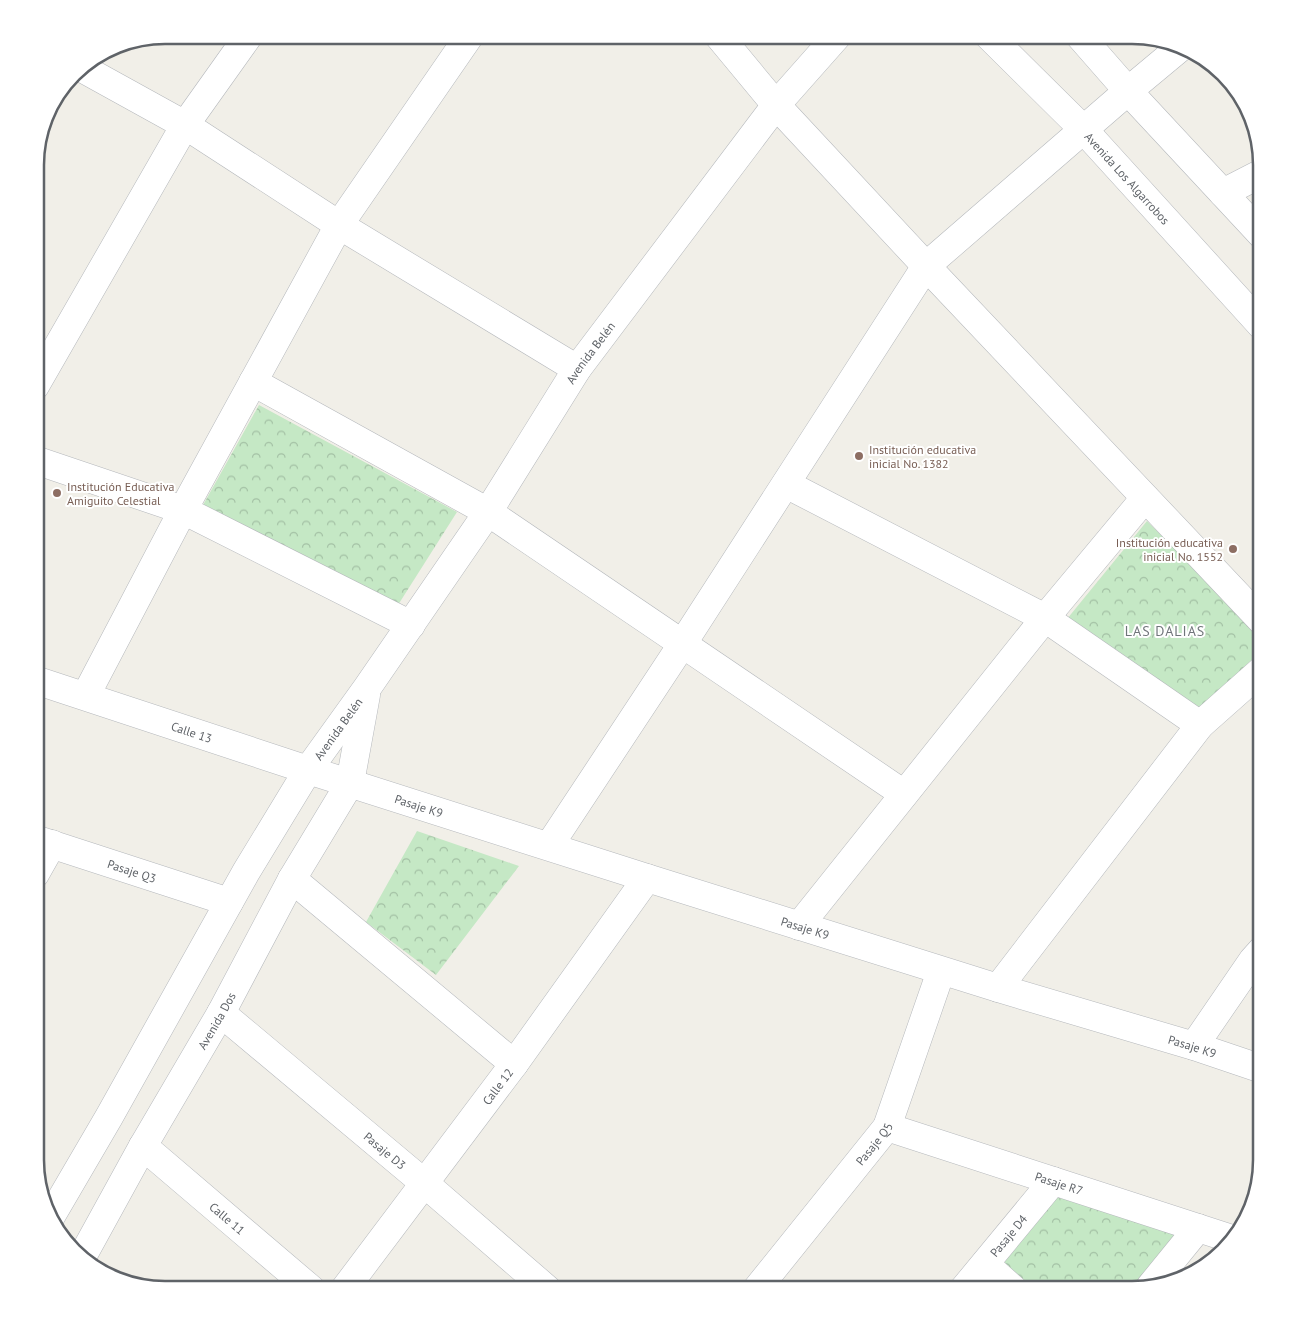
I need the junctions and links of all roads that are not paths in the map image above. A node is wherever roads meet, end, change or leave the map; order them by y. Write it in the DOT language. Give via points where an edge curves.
graph roads {
  1 [pos="244,44"];
  2 [pos="464,44"];
  3 [pos="726,44"];
  4 [pos="830,44"];
  5 [pos="997,44"];
  6 [pos="1087,44"];
  7 [pos="1175,52"];
  8 [pos="88,71"];
  9 [pos="1128,91"];
  10 [pos="776,104"];
  11 [pos="185,126"];
  12 [pos="1083,129"];
  13 [pos="1253,178"];
  14 [pos="1223,193"];
  15 [pos="339,225"];
  16 [pos="1253,225"];
  17 [pos="926,266"];
  18 [pos="1253,316"];
  19 [pos="577,368"];
  20 [pos="44,370"];
  21 [pos="253,382"];
  22 [pos="44,463"];
  23 [pos="786,484"];
  24 [pos="1145,498"];
  25 [pos="183,510"];
  26 [pos="488,512"];
  27 [pos="1253,612"];
  28 [pos="1045,618"];
  29 [pos="411,625"];
  30 [pos="684,644"];
  31 [pos="1253,678"];
  32 [pos="44,683"];
  33 [pos="367,688"];
  34 [pos="86,695"];
  35 [pos="1200,726"];
  36 [pos="308,770"];
  37 [pos="350,783"];
  38 [pos="904,794"];
  39 [pos="44,842"];
  40 [pos="549,846"];
  41 [pos="647,878"];
  42 [pos="292,879"];
  43 [pos="229,902"];
  44 [pos="799,926"];
  45 [pos="1253,960"];
  46 [pos="941,971"];
  47 [pos="998,988"];
  48 [pos="221,1013"];
  49 [pos="1194,1046"];
  50 [pos="514,1064"];
  51 [pos="1253,1066"];
  52 [pos="887,1127"];
  53 [pos="143,1146"];
  54 [pos="1054,1181"];
  55 [pos="423,1182"];
  56 [pos="55,1210"];
  57 [pos="1198,1228"];
  58 [pos="1225,1238"];
  59 [pos="85,1251"];
  60 [pos="985,1264"];
  61 [pos="1157,1279"];
  62 [pos="301,1281"];
  63 [pos="351,1281"];
  64 [pos="538,1281"];
  65 [pos="763,1281"];
  66 [pos="971,1281"];
  67 [pos="1004,1281"];
  1 -- 11 [label="street"];
  2 -- 15 [label="street"];
  3 -- 10 [label="street"];
  4 -- 10 [label="street, Avenida Belén"];
  5 -- 12 [label="street, Avenida Los Algarrobos"];
  6 -- 9 [label="street"];
  7 -- 9 [label="street"];
  8 -- 11 [label="street"];
  9 -- 12 [label="street"];
  9 -- 14 [label="street"];
  10 -- 17 [label="street"];
  10 -- 19 [label="street, Avenida Belén"];
  11 -- 15 [label="street"];
  11 -- 20 [label="street"];
  12 -- 17 [label="street"];
  12 -- 18 [label="street, Avenida Los Algarrobos"];
  13 -- 14 [label="street"];
  14 -- 16 [label="street"];
  15 -- 19 [label="street"];
  15 -- 21 [label="street"];
  17 -- 23 [label="street"];
  17 -- 24 [label="street"];
  19 -- 26 [label="street, Avenida Belén"];
  21 -- 25 [label="street"];
  21 -- 26 [label="street"];
  22 -- 25 [label="street"];
  23 -- 28 [label="street"];
  23 -- 30 [label="street"];
  24 -- 27 [label="street"];
  24 -- 28 [label="street"];
  25 -- 29 [label="street"];
  25 -- 34 [label="street"];
  26 -- 29 [label="street, Avenida Belén"];
  26 -- 30 [label="street"];
  28 -- 35 [label="street"];
  28 -- 38 [label="street"];
  29 -- 33 [label="street, Avenida Belén"];
  30 -- 38 [label="street"];
  30 -- 40 [label="street"];
  31 -- 35 [label="street"];
  32 -- 34 [label="street, Calle 13"];
  33 -- 36 [label="street, Avenida Belén"];
  33 -- 37 [label="street, Avenida Belén"];
  34 -- 36 [label="street, Calle 13"];
  35 -- 47 [label="street"];
  36 -- 37 [label="street, Calle 13"];
  36 -- 43 [label="street"];
  37 -- 40 [label="street, Pasaje K9"];
  37 -- 42 [label="street, Avenida Dos"];
  38 -- 44 [label="street"];
  39 -- 43 [label="street, Pasaje Q3"];
  40 -- 41 [label="street, Pasaje K9"];
  41 -- 44 [label="street, Pasaje K9"];
  41 -- 50 [label="street, Calle 12"];
  42 -- 48 [label="street, Avenida Dos"];
  42 -- 50 [label="street"];
  43 -- 56 [label="street"];
  44 -- 46 [label="street, Pasaje K9"];
  45 -- 49 [label="street"];
  46 -- 47 [label="street, Pasaje K9"];
  46 -- 52 [label="street, Pasaje Q5"];
  47 -- 49 [label="street, Pasaje K9"];
  48 -- 53 [label="street, Avenida Dos"];
  48 -- 55 [label="street, Pasaje D3"];
  49 -- 51 [label="street, Pasaje K9"];
  50 -- 55 [label="street, Calle 12"];
  52 -- 54 [label="street, Pasaje R7"];
  52 -- 65 [label="street, Pasaje Q5"];
  53 -- 59 [label="street, Avenida Dos"];
  53 -- 62 [label="street, Calle 11"];
  54 -- 57 [label="street, Pasaje R7"];
  54 -- 60 [label="street, Pasaje D4"];
  55 -- 63 [label="street, Calle 12"];
  55 -- 64 [label="street, Pasaje D3"];
  57 -- 58 [label="street, Pasaje R7"];
  57 -- 61 [label="street"];
  60 -- 66 [label="street, Pasaje D4"];
  60 -- 67 [label="street"];
}
